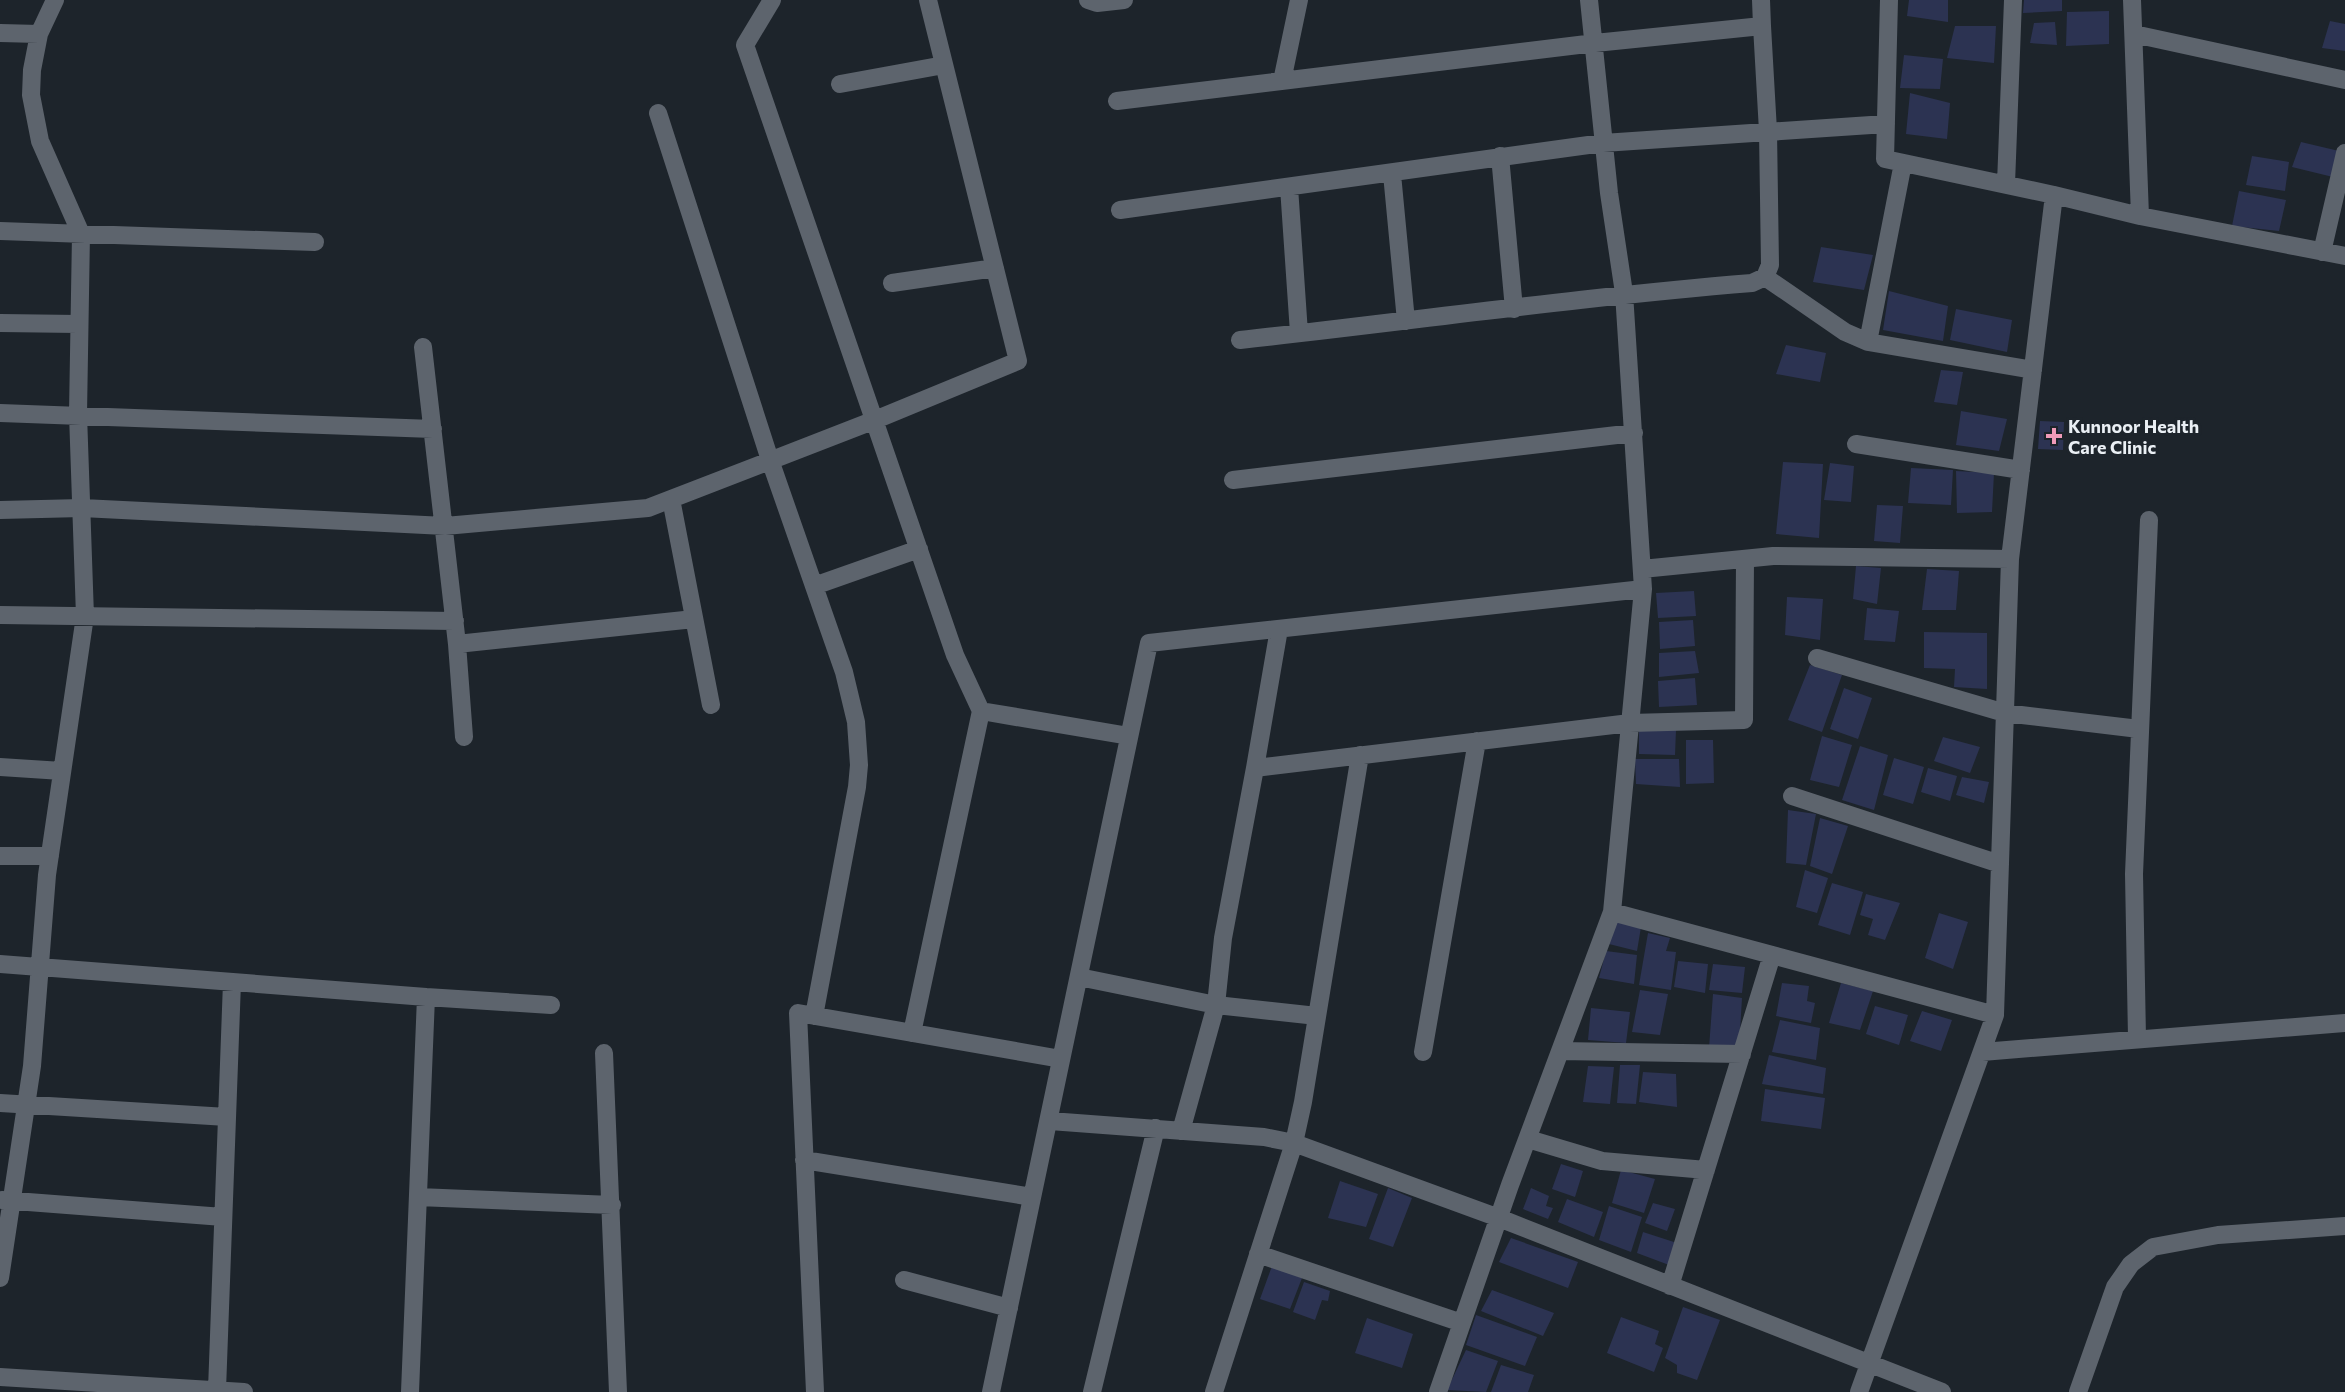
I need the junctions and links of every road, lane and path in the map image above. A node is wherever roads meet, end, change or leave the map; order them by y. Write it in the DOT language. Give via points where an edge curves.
graph roads {
  1 [pos="55,0"];
  2 [pos="772,0"];
  3 [pos="928,0"];
  4 [pos="1088,0"];
  5 [pos="1124,0"];
  6 [pos="1299,0"];
  7 [pos="1589,0"];
  8 [pos="1761,0"];
  9 [pos="1889,0"];
  10 [pos="2013,0"];
  11 [pos="2132,0"];
  12 [pos="1762,26"];
  13 [pos="0,33"];
  14 [pos="39,34"];
  15 [pos="2134,34"];
  16 [pos="1594,43"];
  17 [pos="944,65"];
  18 [pos="2345,80"];
  19 [pos="1282,81"];
  20 [pos="840,84"];
  21 [pos="1117,101"];
  22 [pos="658,113"];
  23 [pos="1886,124"];
  24 [pos="1768,130"];
  25 [pos="1603,143"];
  26 [pos="2345,153"];
  27 [pos="1500,156"];
  28 [pos="1903,163"];
  29 [pos="1392,174"];
  30 [pos="2006,184"];
  31 [pos="1289,188"];
  32 [pos="2054,195"];
  33 [pos="1120,210"];
  34 [pos="2140,216"];
  35 [pos="0,231"];
  36 [pos="81,234"];
  37 [pos="315,242"];
  38 [pos="2322,252"];
  39 [pos="2345,256"];
  40 [pos="995,268"];
  41 [pos="1765,277"];
  42 [pos="892,282"];
  43 [pos="1624,293"];
  44 [pos="1514,309"];
  45 [pos="1406,321"];
  46 [pos="0,323"];
  47 [pos="78,324"];
  48 [pos="1299,333"];
  49 [pos="1240,340"];
  50 [pos="1868,342"];
  51 [pos="423,348"];
  52 [pos="2033,370"];
  53 [pos="0,413"];
  54 [pos="78,414"];
  55 [pos="875,420"];
  56 [pos="433,429"];
  57 [pos="1634,433"];
  58 [pos="1856,444"];
  59 [pos="770,460"];
  60 [pos="2021,470"];
  61 [pos="1233,480"];
  62 [pos="671,499"];
  63 [pos="82,507"];
  64 [pos="0,510"];
  65 [pos="2149,520"];
  66 [pos="445,526"];
  67 [pos="919,549"];
  68 [pos="1745,559"];
  69 [pos="2010,559"];
  70 [pos="1642,569"];
  71 [pos="814,586"];
  72 [pos="1643,589"];
  73 [pos="0,615"];
  74 [pos="85,616"];
  75 [pos="694,619"];
  76 [pos="455,621"];
  77 [pos="1279,629"];
  78 [pos="458,644"];
  79 [pos="1816,658"];
  80 [pos="711,705"];
  81 [pos="981,711"];
  82 [pos="2005,713"];
  83 [pos="1630,723"];
  84 [pos="2139,729"];
  85 [pos="464,736"];
  86 [pos="1129,736"];
  87 [pos="1477,741"];
  88 [pos="1360,755"];
  89 [pos="0,767"];
  90 [pos="1255,768"];
  91 [pos="62,771"];
  92 [pos="1792,796"];
  93 [pos="0,856"];
  94 [pos="50,856"];
  95 [pos="2000,864"];
  96 [pos="1612,912"];
  97 [pos="1772,956"];
  98 [pos="0,964"];
  99 [pos="40,969"];
  100 [pos="1079,977"];
  101 [pos="232,982"];
  102 [pos="426,997"];
  103 [pos="551,1005"];
  104 [pos="1216,1005"];
  105 [pos="1995,1015"];
  106 [pos="814,1016"];
  107 [pos="1317,1016"];
  108 [pos="2345,1023"];
  109 [pos="912,1033"];
  110 [pos="2137,1038"];
  111 [pos="1560,1051"];
  112 [pos="1423,1052"];
  113 [pos="1982,1052"];
  114 [pos="604,1053"];
  115 [pos="1742,1054"];
  116 [pos="1061,1059"];
  117 [pos="0,1103"];
  118 [pos="27,1104"];
  119 [pos="227,1117"];
  120 [pos="1050,1121"];
  121 [pos="1156,1128"];
  122 [pos="1181,1131"];
  123 [pos="1528,1139"];
  124 [pos="1294,1143"];
  125 [pos="804,1160"];
  126 [pos="1706,1170"];
  127 [pos="418,1197"];
  128 [pos="1032,1197"];
  129 [pos="6,1200"];
  130 [pos="612,1205"];
  131 [pos="223,1217"];
  132 [pos="1499,1218"];
  133 [pos="2345,1226"];
  134 [pos="1258,1254"];
  135 [pos="0,1278"];
  136 [pos="904,1280"];
  137 [pos="1670,1286"];
  138 [pos="1009,1308"];
  139 [pos="1462,1323"];
  140 [pos="1869,1365"];
  141 [pos="0,1377"];
  142 [pos="117,1388"];
  143 [pos="217,1390"];
  144 [pos="244,1392"];
  145 [pos="410,1392"];
  146 [pos="618,1392"];
  147 [pos="815,1392"];
  148 [pos="991,1392"];
  149 [pos="1092,1392"];
  150 [pos="1214,1392"];
  151 [pos="1438,1392"];
  152 [pos="1860,1392"];
  153 [pos="1942,1392"];
  154 [pos="2078,1392"];
  1 -- 14 [label="street"];
  2 -- 55 [label="street" via="745,45"];
  3 -- 17 [label="street"];
  4 -- 5 [label="street"];
  6 -- 19 [label="street"];
  7 -- 16 [label="street"];
  8 -- 12 [label="street"];
  9 -- 23 [label="street"];
  10 -- 30 [label="street"];
  11 -- 15 [label="street"];
  12 -- 16 [label="street"];
  12 -- 24 [label="street"];
  13 -- 14 [label="street"];
  14 -- 36 [label="street" via="32,70 34,122"];
  15 -- 18 [label="street"];
  15 -- 34 [label="street"];
  16 -- 19 [label="street"];
  16 -- 25 [label="street"];
  17 -- 20 [label="street"];
  17 -- 40 [label="street"];
  19 -- 21 [label="street"];
  22 -- 59 [label="street"];
  23 -- 24 [label="street"];
  23 -- 28 [label="street" via="1885,159"];
  24 -- 25 [label="street"];
  24 -- 41 [label="street" via="1770,265"];
  25 -- 27 [label="street"];
  25 -- 43 [label="street"];
  26 -- 38 [label="street"];
  27 -- 29 [label="street"];
  27 -- 44 [label="street"];
  28 -- 30 [label="street"];
  28 -- 50 [label="street"];
  29 -- 31 [label="street"];
  29 -- 45 [label="street"];
  30 -- 32 [label="street"];
  31 -- 33 [label="street"];
  31 -- 48 [label="street"];
  32 -- 34 [label="street"];
  32 -- 52 [label="street"];
  34 -- 38 [label="street"];
  35 -- 36 [label="street"];
  36 -- 37 [label="street"];
  36 -- 47 [label="street"];
  38 -- 39 [label="street"];
  40 -- 42 [label="street"];
  40 -- 55 [label="street" via="1018,361"];
  41 -- 43 [label="street" via="1752,283"];
  41 -- 50 [label="street" via="1845,332"];
  43 -- 44 [label="street"];
  43 -- 57 [label="street"];
  44 -- 45 [label="street"];
  45 -- 48 [label="street"];
  46 -- 47 [label="street"];
  47 -- 54 [label="street"];
  48 -- 49 [label="street"];
  50 -- 52 [label="street"];
  51 -- 56 [label="street"];
  52 -- 60 [label="street"];
  53 -- 54 [label="street"];
  54 -- 56 [label="street"];
  54 -- 63 [label="street"];
  55 -- 59 [label="street"];
  55 -- 67 [label="street"];
  56 -- 66 [label="street"];
  57 -- 61 [label="street"];
  57 -- 70 [label="street"];
  58 -- 60 [label="street"];
  59 -- 62 [label="street"];
  59 -- 71 [label="street"];
  60 -- 69 [label="street"];
  62 -- 66 [label="street" via="648,508"];
  62 -- 75 [label="street"];
  63 -- 64 [label="street"];
  63 -- 66 [label="street"];
  63 -- 74 [label="street"];
  65 -- 84 [label="street"];
  66 -- 76 [label="street"];
  67 -- 71 [label="street"];
  67 -- 81 [label="street" via="955,656"];
  68 -- 69 [label="street"];
  68 -- 70 [label="street"];
  68 -- 83 [label="street" via="1744,720"];
  69 -- 82 [label="street"];
  70 -- 72 [label="street"];
  71 -- 106 [label="street" via="852,699 859,765"];
  72 -- 77 [label="street"];
  72 -- 83 [label="street"];
  73 -- 74 [label="street"];
  74 -- 76 [label="street"];
  74 -- 91 [label="street"];
  75 -- 78 [label="street"];
  75 -- 80 [label="street"];
  76 -- 78 [label="street"];
  77 -- 86 [label="street" via="1149,643"];
  77 -- 90 [label="street"];
  78 -- 85 [label="street"];
  79 -- 82 [label="street"];
  81 -- 86 [label="street"];
  81 -- 109 [label="street"];
  82 -- 84 [label="street"];
  82 -- 95 [label="street"];
  83 -- 87 [label="street"];
  83 -- 96 [label="street"];
  84 -- 110 [label="street" via="2133,893"];
  86 -- 100 [label="street"];
  87 -- 88 [label="street"];
  87 -- 112 [label="street"];
  88 -- 90 [label="street"];
  88 -- 107 [label="street"];
  89 -- 91 [label="street"];
  90 -- 104 [label="street" via="1223,938"];
  91 -- 94 [label="street"];
  92 -- 95 [label="street"];
  93 -- 94 [label="street"];
  94 -- 99 [label="street"];
  95 -- 105 [label="street"];
  96 -- 97 [label="street"];
  96 -- 111 [label="street"];
  97 -- 105 [label="street"];
  97 -- 115 [label="street"];
  98 -- 99 [label="street"];
  99 -- 101 [label="street"];
  99 -- 118 [label="street"];
  100 -- 104 [label="street"];
  100 -- 116 [label="street"];
  101 -- 102 [label="street"];
  101 -- 119 [label="street"];
  102 -- 103 [label="street"];
  102 -- 127 [label="street"];
  104 -- 107 [label="street"];
  104 -- 122 [label="street"];
  105 -- 113 [label="street"];
  106 -- 109 [label="street"];
  106 -- 125 [label="street" via="798,1013"];
  107 -- 124 [label="street"];
  108 -- 110 [label="street"];
  109 -- 116 [label="street"];
  110 -- 113 [label="street"];
  111 -- 115 [label="street"];
  111 -- 123 [label="street"];
  113 -- 140 [label="street"];
  114 -- 130 [label="street"];
  115 -- 126 [label="street"];
  116 -- 120 [label="street"];
  117 -- 118 [label="street"];
  118 -- 119 [label="street"];
  118 -- 129 [label="street"];
  119 -- 131 [label="street"];
  120 -- 121 [label="street"];
  120 -- 128 [label="street"];
  121 -- 122 [label="street"];
  121 -- 149 [label="street"];
  122 -- 124 [label="street"];
  123 -- 126 [label="street" via="1602,1161"];
  123 -- 132 [label="street"];
  124 -- 132 [label="street"];
  124 -- 134 [label="street"];
  125 -- 128 [label="street"];
  125 -- 147 [label="street"];
  126 -- 137 [label="street"];
  127 -- 130 [label="street"];
  127 -- 145 [label="street"];
  128 -- 138 [label="street"];
  129 -- 131 [label="street"];
  129 -- 135 [label="street"];
  130 -- 146 [label="street"];
  131 -- 143 [label="street"];
  132 -- 137 [label="street"];
  132 -- 139 [label="street"];
  133 -- 154 [label="street" via="2218,1235 2153,1247 2131,1264 2115,1287"];
  134 -- 139 [label="street"];
  134 -- 150 [label="street"];
  136 -- 138 [label="street"];
  137 -- 140 [label="street"];
  138 -- 148 [label="street"];
  139 -- 151 [label="street"];
  140 -- 152 [label="street"];
  140 -- 153 [label="street"];
  141 -- 142 [label="street"];
  142 -- 143 [label="street"];
  143 -- 144 [label="street"];
}
